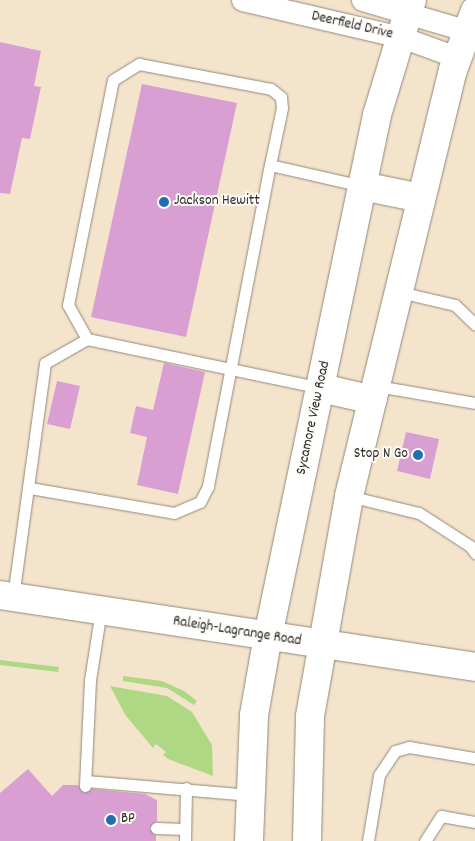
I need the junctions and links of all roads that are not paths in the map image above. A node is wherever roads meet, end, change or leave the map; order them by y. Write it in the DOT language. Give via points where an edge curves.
graph roads {
  1 [pos="242,0"];
  2 [pos="362,0"];
  3 [pos="407,17"];
  4 [pos="471,21"];
  5 [pos="459,58"];
  6 [pos="270,165"];
  7 [pos="362,186"];
  8 [pos="421,198"];
  9 [pos="399,292"];
  10 [pos="475,324"];
  11 [pos="87,339"];
  12 [pos="231,368"];
  13 [pos="321,388"];
  14 [pos="375,393"];
  15 [pos="475,403"];
  16 [pos="30,488"];
  17 [pos="349,496"];
  18 [pos="475,553"];
  19 [pos="7,596"];
  20 [pos="101,610"];
  21 [pos="268,636"];
  22 [pos="324,645"];
  23 [pos="475,667"];
  24 [pos="475,758"];
  25 [pos="186,788"];
  26 [pos="250,795"];
  27 [pos="475,822"];
  28 [pos="156,828"];
  29 [pos="185,835"];
  30 [pos="425,838"];
  31 [pos="249,841"];
  32 [pos="307,841"];
  33 [pos="368,841"];
  1 -- 3 [label="street, Deerfield Drive"];
  2 -- 3 [label="street, Deerfield Drive"];
  3 -- 4 [label="street, Deerfield Drive"];
  3 -- 5 [label="street, Deerfield Drive"];
  3 -- 7 [label="main road, Sycamore View Road" via="377,115"];
  4 -- 5 [label="main road"];
  5 -- 8 [label="main road"];
  6 -- 7 [label="lane"];
  6 -- 11 [label="lane" via="282,108 281,97 271,89 139,64 113,80 68,305"];
  6 -- 12 [label="lane"];
  7 -- 8 [label="main road"];
  7 -- 13 [label="main road, Sycamore View Road"];
  8 -- 9 [label="main road"];
  9 -- 10 [label="lane" via="455,305"];
  9 -- 14 [label="main road"];
  11 -- 12 [label="lane"];
  11 -- 16 [label="lane" via="46,363"];
  12 -- 13 [label="lane"];
  12 -- 16 [label="lane" via="208,486 200,502 174,513"];
  13 -- 14 [label="main road"];
  13 -- 21 [label="main road, Sycamore View Road"];
  14 -- 15 [label="lane"];
  14 -- 17 [label="main road"];
  16 -- 19 [label="lane"];
  17 -- 18 [label="lane" via="419,513 470,546"];
  17 -- 22 [label="main road"];
  19 -- 20 [label="main road, Raleigh-Lagrange Road"];
  20 -- 21 [label="main road, Raleigh-Lagrange Road"];
  20 -- 25 [label="lane" via="90,680 85,783"];
  21 -- 22 [label="main road, Raleigh-Lagrange Road"];
  21 -- 26 [label="main road, Sycamore View Road" via="254,716"];
  22 -- 23 [label="main road, Raleigh-Lagrange Road"];
  22 -- 32 [label="main road" via="310,716"];
  24 -- 33 [label="lane" via="409,747 395,751 379,775"];
  25 -- 26 [label="lane"];
  25 -- 29 [label="lane"];
  26 -- 31 [label="main road, Sycamore View Road"];
  27 -- 30 [label="lane" via="441,816"];
  28 -- 29 [label="lane"];
}
